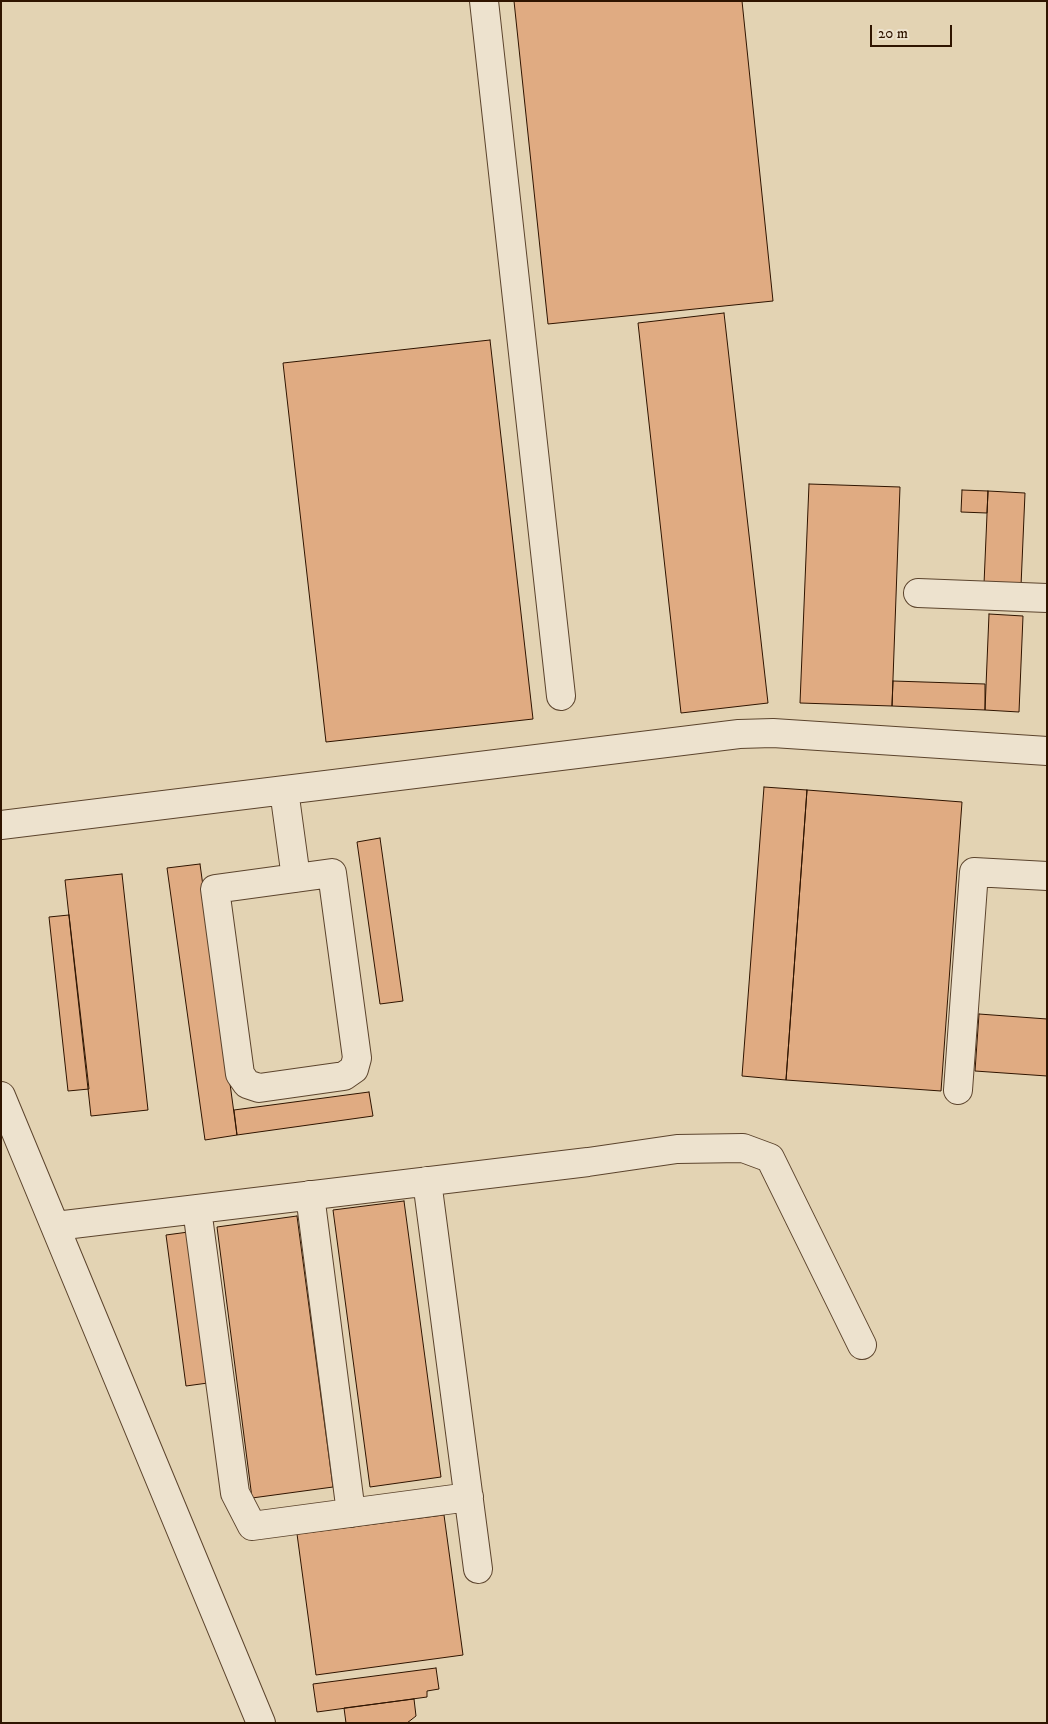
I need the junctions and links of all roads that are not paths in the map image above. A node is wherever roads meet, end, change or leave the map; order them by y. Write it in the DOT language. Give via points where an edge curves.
graph roads {
  1 [pos="484,1"];
  2 [pos="918,592"];
  3 [pos="1047,598"];
  4 [pos="561,696"];
  5 [pos="1047,751"];
  6 [pos="284,790"];
  7 [pos="1,825"];
  8 [pos="1047,876"];
  9 [pos="296,878"];
  10 [pos="958,1090"];
  11 [pos="1,1096"];
  12 [pos="427,1181"];
  13 [pos="310,1195"];
  14 [pos="197,1209"];
  15 [pos="56,1226"];
  16 [pos="862,1345"];
  17 [pos="468,1497"];
  18 [pos="352,1512"];
  19 [pos="478,1569"];
  20 [pos="262,1723"];
  1 -- 4 [label="street"];
  2 -- 3 [label="street"];
  5 -- 6 [label="street" via="773,733 739,734"];
  6 -- 7 [label="street"];
  6 -- 9 [label="street"];
  8 -- 10 [label="street" via="974,872"];
  9 -- 9 [label="street" via="332,873 357,1058 354,1069 344,1076 259,1088 247,1084 240,1074 214,889"];
  11 -- 15 [label="street"];
  12 -- 13 [label="street"];
  12 -- 16 [label="street" via="677,1149 725,1147 756,1152 770,1158"];
  12 -- 17 [label="street"];
  13 -- 14 [label="street"];
  13 -- 18 [label="street"];
  14 -- 15 [label="street"];
  14 -- 18 [label="street" via="235,1494 252,1526"];
  15 -- 20 [label="street"];
  17 -- 18 [label="street"];
  17 -- 19 [label="street"];
}
